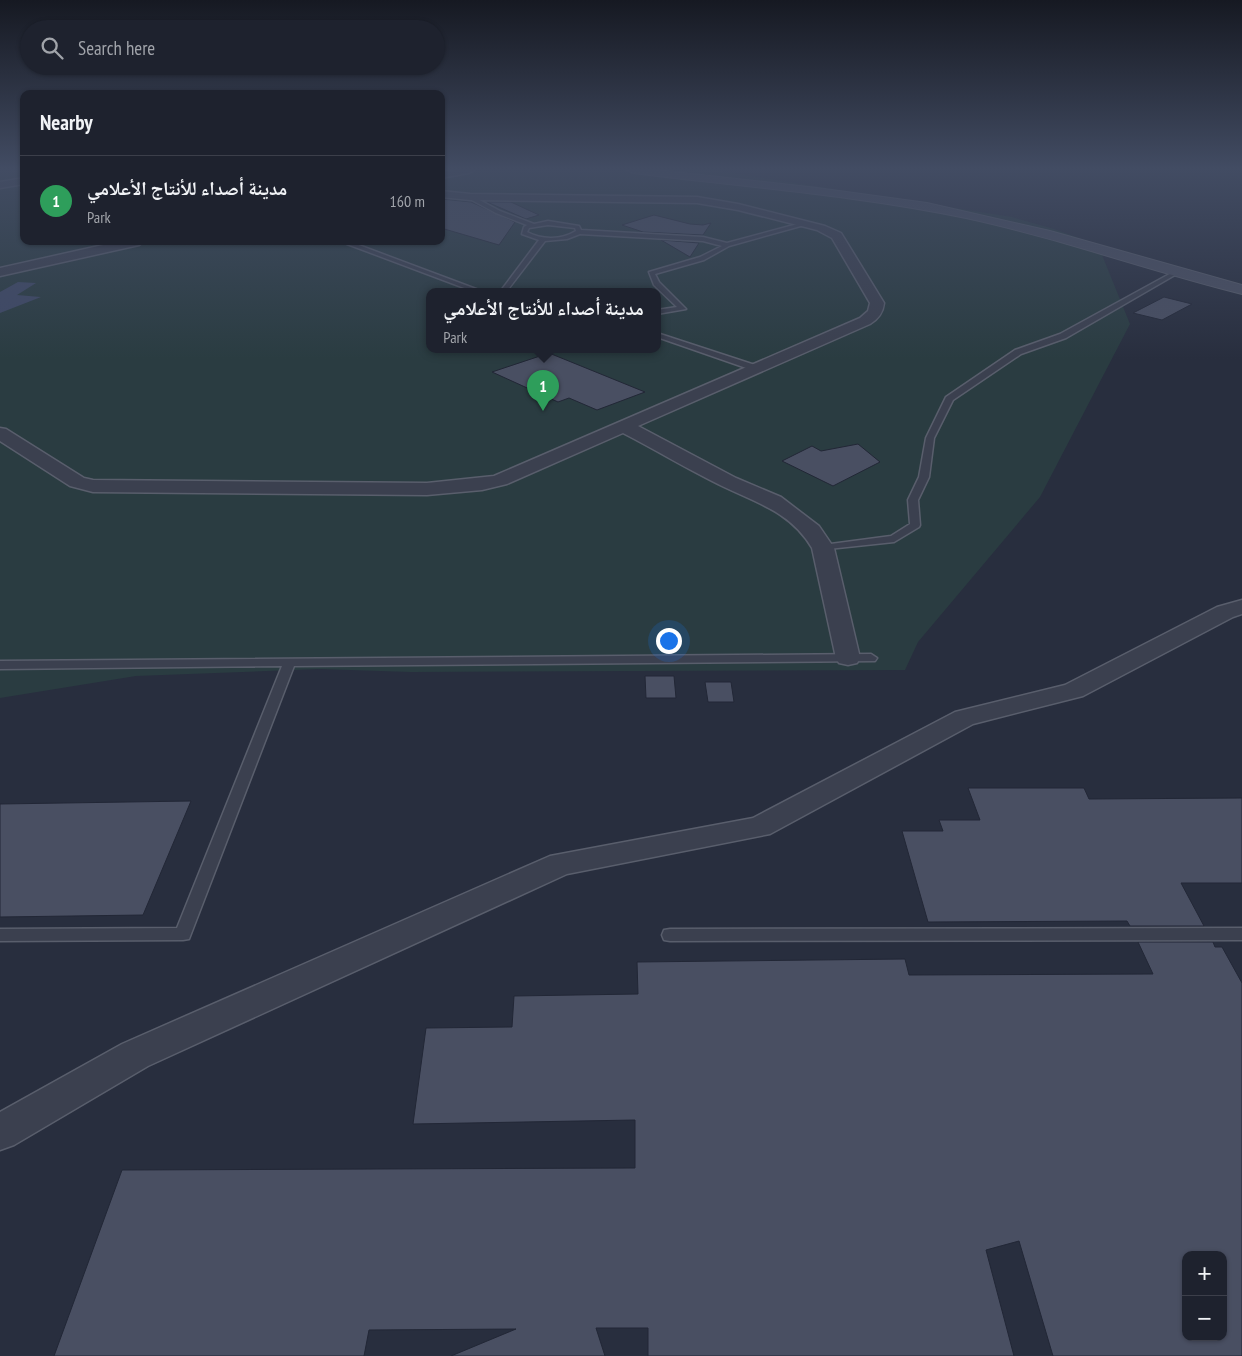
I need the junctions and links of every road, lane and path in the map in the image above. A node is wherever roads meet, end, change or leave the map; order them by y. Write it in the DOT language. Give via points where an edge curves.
graph roads {
  1 [pos="525,233"];
  2 [pos="575,233"];
  3 [pos="599,233"];
  4 [pos="771,233"];
  5 [pos="832,233"];
  6 [pos="1035,233"];
  7 [pos="544,238"];
  8 [pos="121,245"];
  9 [pos="353,245"];
  10 [pos="727,245"];
  11 [pos="0,272"];
  12 [pos="1177,272"];
  13 [pos="470,288"];
  14 [pos="506,288"];
  15 [pos="661,288"];
  16 [pos="661,288"];
  17 [pos="1242,290"];
  18 [pos="661,312"];
  19 [pos="661,336"];
  20 [pos="755,368"];
  21 [pos="624,426"];
  22 [pos="0,433"];
  23 [pos="823,548"];
  24 [pos="1242,607"];
  25 [pos="848,658"];
  26 [pos="871,658"];
  27 [pos="289,664"];
  28 [pos="0,665"];
  29 [pos="1242,934"];
  30 [pos="0,935"];
  31 [pos="670,935"];
  32 [pos="0,1132"];
  1 -- 7 [label="lane"];
  2 -- 7 [label="lane" via="562,238"];
  3 -- 10 [label="lane" via="703,240"];
  4 -- 10 [label="lane"];
  5 -- 20 [label="street" via="877,303 876,312 865,321"];
  6 -- 12 [label="main road"];
  7 -- 14 [label="lane"];
  8 -- 11 [label="street"];
  9 -- 13 [label="lane"];
  10 -- 16 [label="lane" via="708,256 651,273 654,283"];
  12 -- 17 [label="main road"];
  12 -- 23 [label="lane" via="1063,336 1018,352 949,399 930,438 924,477 913,500 915,525 894,539"];
  15 -- 18 [label="lane" via="677,300 682,309"];
  19 -- 20 [label="lane"];
  20 -- 21 [label="street"];
  21 -- 22 [label="street" via="500,480 427,489 93,486 77,482"];
  21 -- 23 [label="street" via="729,482 774,501 812,530"];
  23 -- 25 [label="street"];
  24 -- 32 [label="street" via="1225,612 1074,691 964,718 760,827 561,864 135,1055"];
  25 -- 26 [label="lane"];
  25 -- 27 [label="lane"];
  27 -- 28 [label="lane"];
  27 -- 30 [label="lane" via="183,934"];
  29 -- 31 [label="lane"];
}
